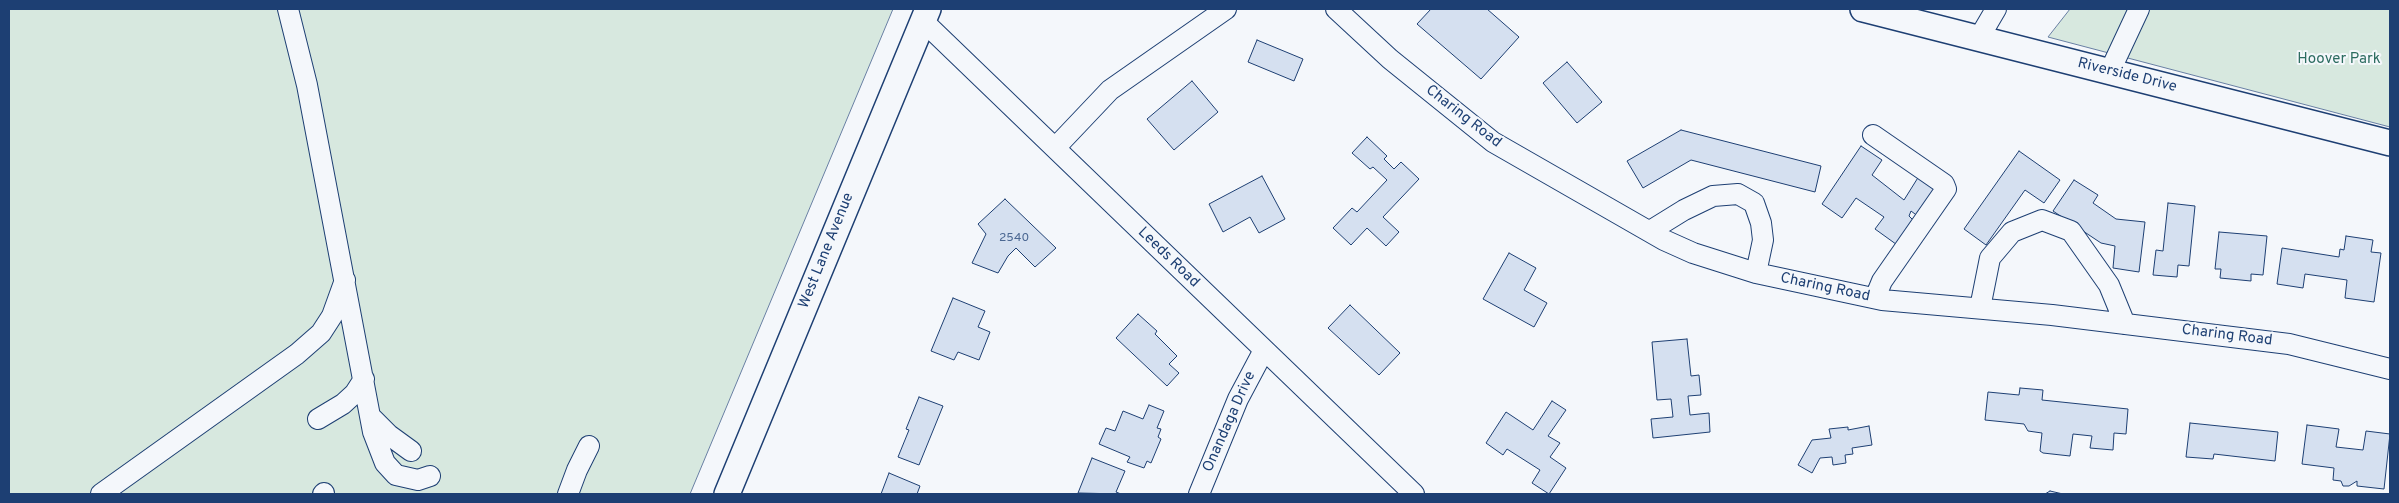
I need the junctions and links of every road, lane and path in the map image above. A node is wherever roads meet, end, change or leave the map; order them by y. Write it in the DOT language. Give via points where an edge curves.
graph roads {
  1 [pos="288,9"];
  2 [pos="1226,9"];
  3 [pos="1336,9"];
  4 [pos="1863,9"];
  5 [pos="2140,9"];
  6 [pos="1992,10"];
  7 [pos="925,15"];
  8 [pos="1979,38"];
  9 [pos="2110,72"];
  10 [pos="1873,135"];
  11 [pos="2390,143"];
  12 [pos="1055,148"];
  13 [pos="1650,231"];
  14 [pos="1756,273"];
  15 [pos="345,280"];
  16 [pos="1876,298"];
  17 [pos="1980,308"];
  18 [pos="2125,324"];
  19 [pos="1264,350"];
  20 [pos="2390,369"];
  21 [pos="364,379"];
  22 [pos="370,416"];
  23 [pos="318,419"];
  24 [pos="588,446"];
  25 [pos="411,452"];
  26 [pos="430,476"];
  27 [pos="105,493"];
  28 [pos="568,494"];
  29 [pos="727,494"];
  30 [pos="1198,494"];
  31 [pos="1414,494"];
  1 -- 15 [label="street" via="307,86"];
  2 -- 12 [label="street" via="1110,90"];
  3 -- 13 [label="street, Charing Road" via="1390,59 1493,142"];
  4 -- 8 [label="main road, Riverside Drive"];
  5 -- 9 [label="street"];
  6 -- 8 [label="street"];
  7 -- 12 [label="street, Leeds Road"];
  7 -- 29 [label="main road, West Lane Avenue"];
  8 -- 9 [label="main road, Riverside Drive"];
  9 -- 11 [label="main road, Riverside Drive"];
  10 -- 16 [label="street" via="1944,184 1946,189 1882,281"];
  12 -- 19 [label="street, Leeds Road"];
  13 -- 14 [label="street, Charing Road" via="1692,253"];
  13 -- 14 [label="street" via="1713,196 1738,194 1754,203 1761,223 1763,240"];
  14 -- 16 [label="street, Charing Road"];
  15 -- 21 [label="street"];
  15 -- 27 [label="street" via="332,316 321,333 297,354"];
  16 -- 17 [label="street, Charing Road"];
  17 -- 18 [label="street, Charing Road"];
  17 -- 18 [label="street" via="1990,258 2012,232 2042,220 2071,231 2108,285"];
  18 -- 20 [label="street, Charing Road" via="2289,344"];
  19 -- 30 [label="street, Onandaga Drive" via="1238,399"];
  19 -- 31 [label="street, Leeds Road"];
  21 -- 22 [label="street"];
  21 -- 23 [label="street" via="343,404"];
  22 -- 25 [label="street"];
  22 -- 26 [label="street" via="378,448 396,475 418,480"];
  24 -- 28 [label="street"];
}
